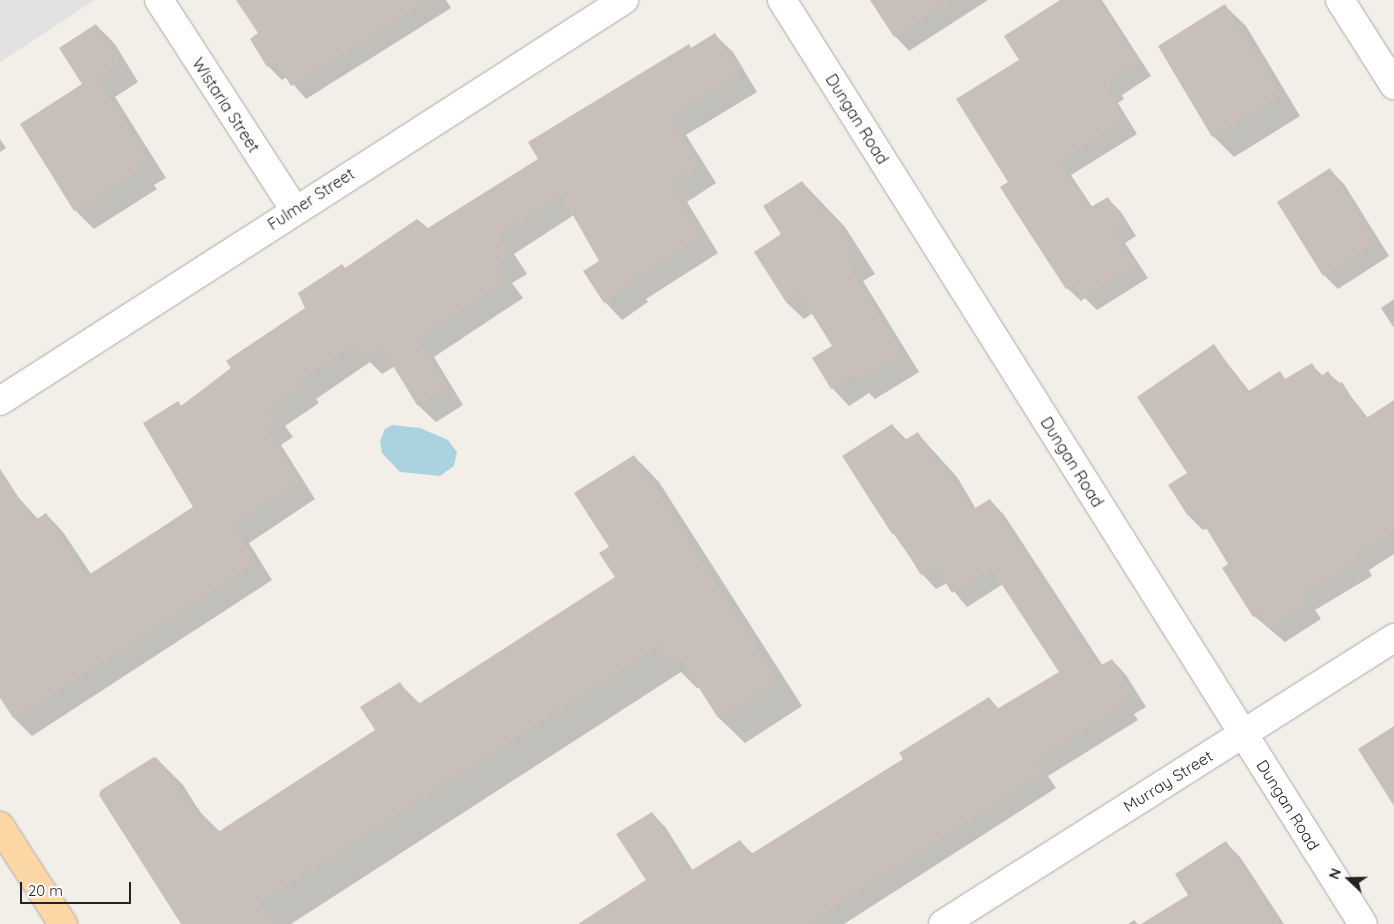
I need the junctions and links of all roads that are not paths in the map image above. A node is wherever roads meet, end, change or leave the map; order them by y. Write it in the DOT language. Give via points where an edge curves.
graph roads {
  1 [pos="159,0"];
  2 [pos="624,0"];
  3 [pos="782,0"];
  4 [pos="1340,0"];
  5 [pos="1394,85"];
  6 [pos="294,210"];
  7 [pos="0,401"];
  8 [pos="1394,638"];
  9 [pos="1242,734"];
  10 [pos="0,826"];
  11 [pos="63,924"];
  12 [pos="942,924"];
  13 [pos="1363,924"];
  1 -- 6 [label="street, Wistaria Street"];
  2 -- 6 [label="street, Fulmer Street"];
  3 -- 9 [label="street, Dungan Road"];
  4 -- 5 [label="street"];
  6 -- 7 [label="street, Fulmer Street"];
  8 -- 9 [label="street, Murray Street"];
  9 -- 12 [label="street, Murray Street"];
  9 -- 13 [label="street, Dungan Road"];
  10 -- 11 [label="main road"];
}
